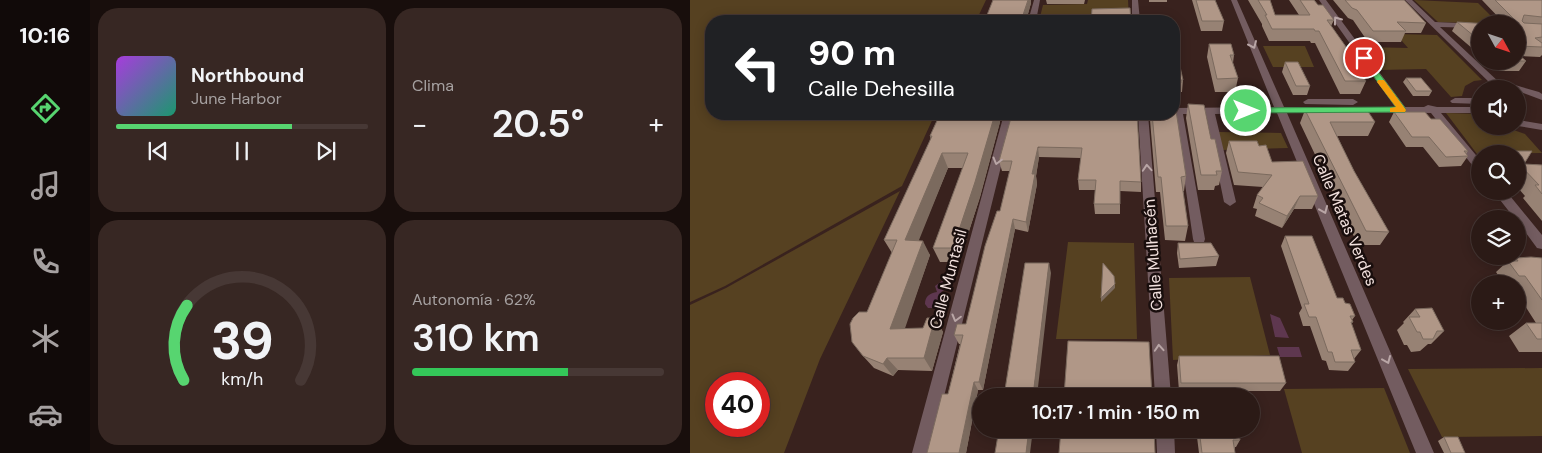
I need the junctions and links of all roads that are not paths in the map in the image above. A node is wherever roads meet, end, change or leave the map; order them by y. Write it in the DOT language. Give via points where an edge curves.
graph roads {
  1 [pos="1037,0"];
  2 [pos="1135,0"];
  3 [pos="1234,0"];
  4 [pos="1322,0"];
  5 [pos="1408,0"];
  6 [pos="1033,15"];
  7 [pos="1136,15"];
  8 [pos="1433,24"];
  9 [pos="1471,26"];
  10 [pos="1492,80"];
  11 [pos="1526,91"];
  12 [pos="1542,97"];
  13 [pos="1471,99"];
  14 [pos="1413,102"];
  15 [pos="1280,106"];
  16 [pos="1399,106"];
  17 [pos="1180,108"];
  18 [pos="1180,108"];
  19 [pos="1433,110"];
  20 [pos="1471,110"];
  21 [pos="1210,111"];
  22 [pos="1007,120"];
  23 [pos="1143,120"];
  24 [pos="1177,120"];
  25 [pos="1526,124"];
  26 [pos="1542,127"];
  27 [pos="1471,157"];
  28 [pos="1506,200"];
  29 [pos="1230,202"];
  30 [pos="1199,239"];
  31 [pos="1542,244"];
  32 [pos="1161,388"];
  33 [pos="1165,438"];
  34 [pos="921,453"];
  35 [pos="1166,453"];
  36 [pos="1425,453"];
  1 -- 6 [label="street"];
  2 -- 7 [label="street"];
  3 -- 15 [label="street, Calle Matas Verdes, one-way"];
  16 -- 4 [label="street, one-way"];
  5 -- 8 [label="street"];
  8 -- 9 [label="street"];
  8 -- 10 [label="street"];
  11 -- 12 [label="street"];
  13 -- 14 [label="street"];
  14 -- 16 [label="street"];
  14 -- 19 [label="street"];
  15 -- 16 [label="street"];
  15 -- 17 [label="street"];
  15 -- 21 [label="street"];
  15 -- 36 [label="street, Calle Matas Verdes, one-way"];
  16 -- 19 [label="street"];
  18 -- 21 [label="street"];
  19 -- 20 [label="street"];
  19 -- 27 [label="street"];
  21 -- 29 [label="street"];
  22 -- 34 [label="street, Calle Muntasil, one-way"];
  32 -- 23 [label="street, Calle Mulhacén, one-way"];
  24 -- 30 [label="street"];
  25 -- 26 [label="street"];
  28 -- 31 [label="street"];
  33 -- 35 [label="street"];
}
